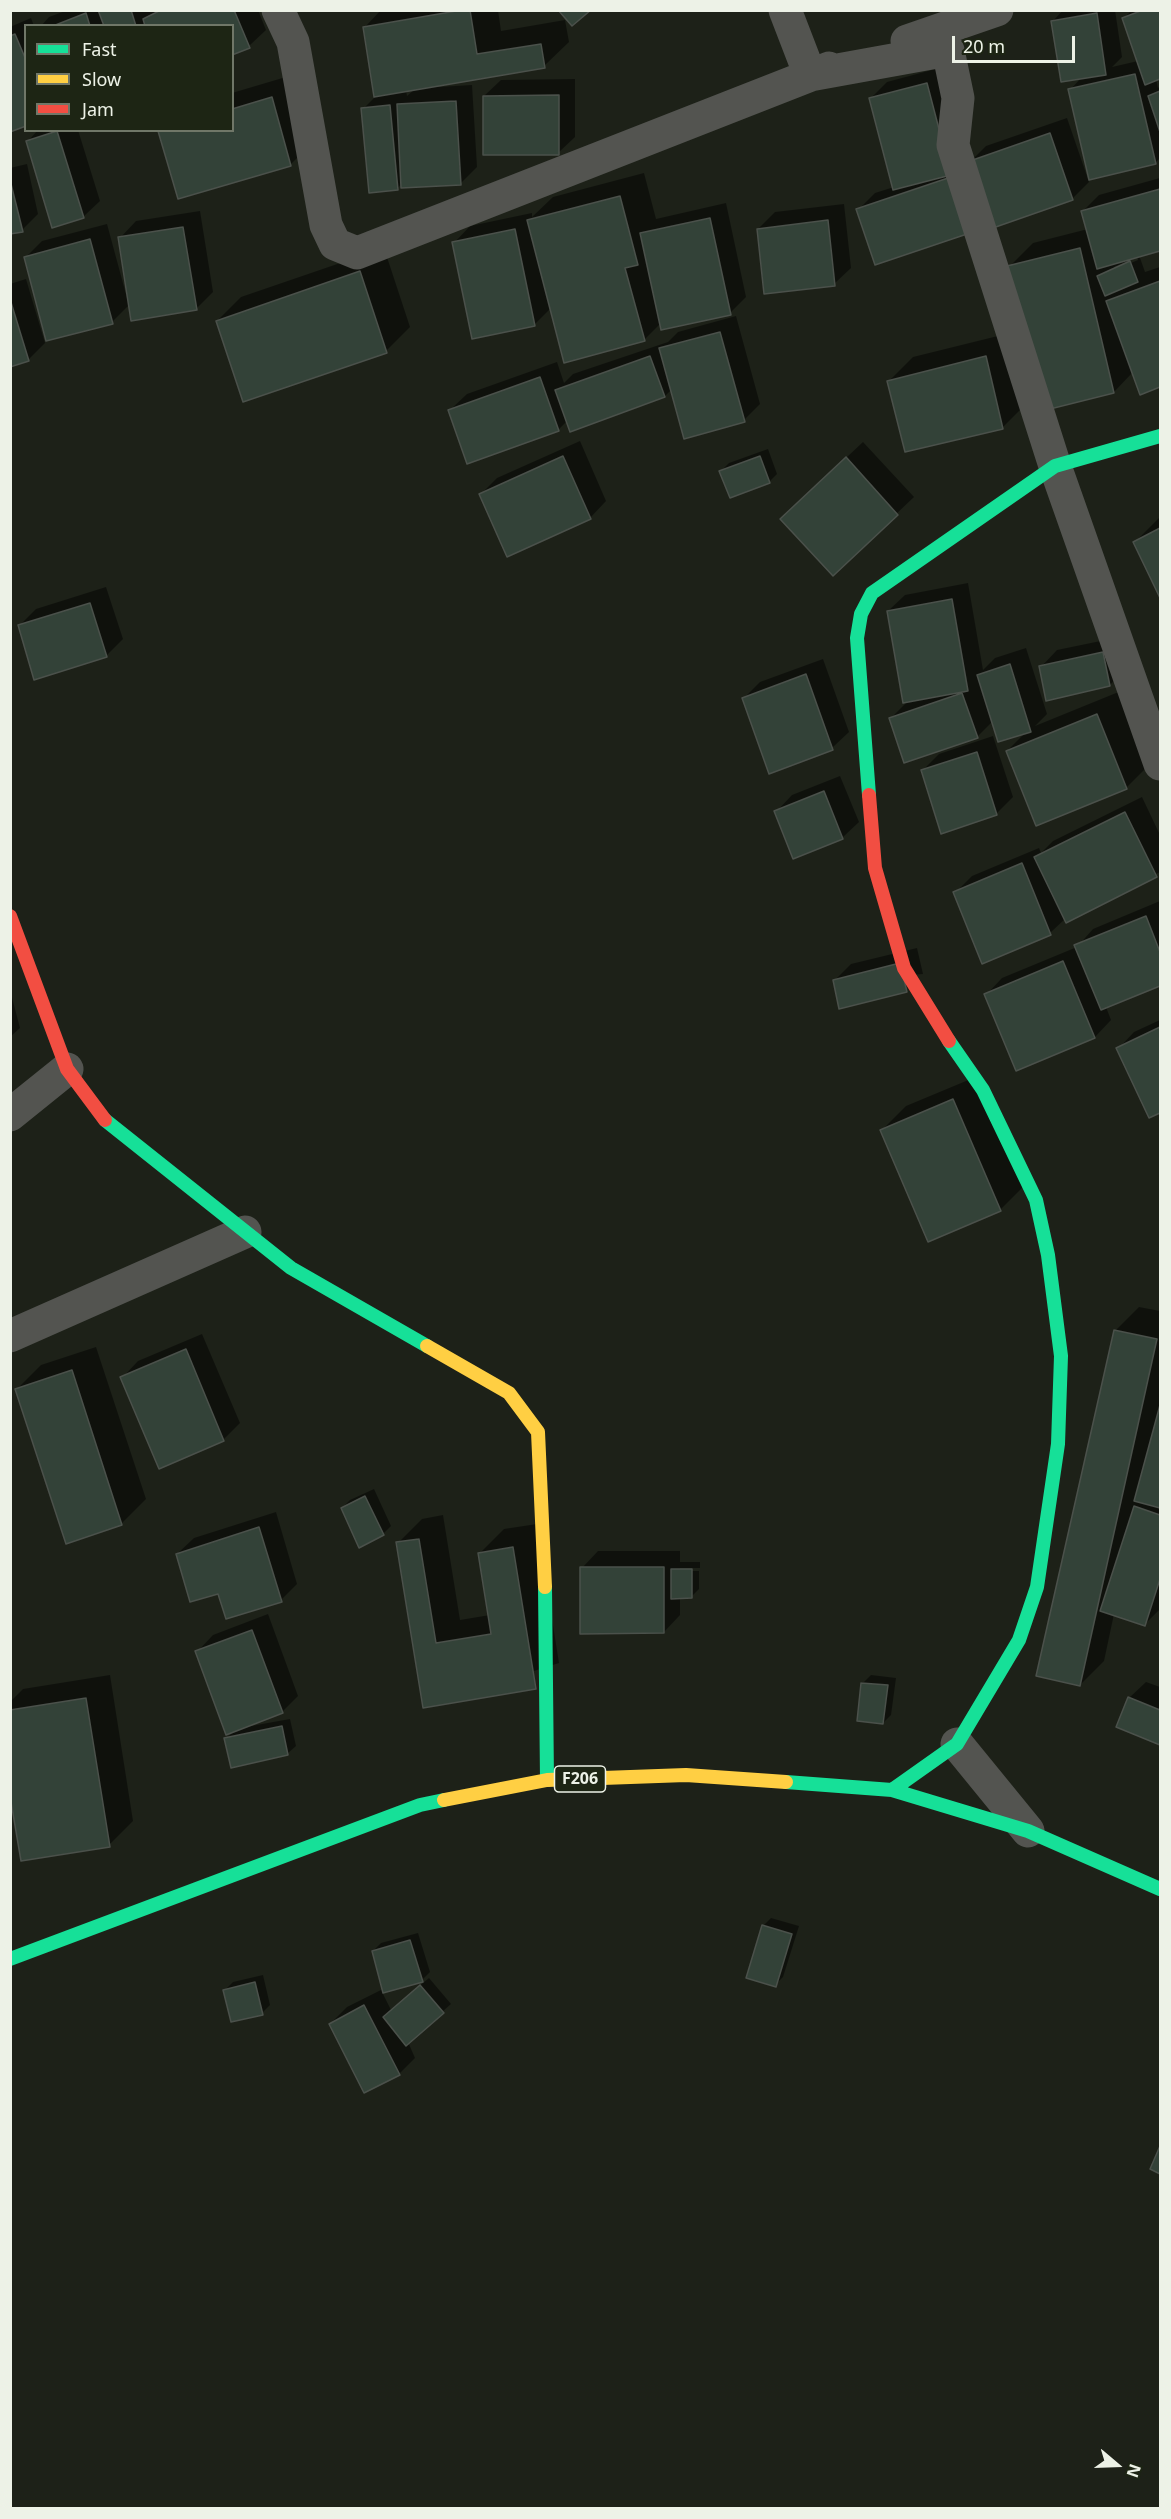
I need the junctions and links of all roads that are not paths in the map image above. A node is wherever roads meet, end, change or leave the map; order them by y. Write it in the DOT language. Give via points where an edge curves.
graph roads {
  1 [pos="278,10"];
  2 [pos="785,10"];
  3 [pos="997,10"];
  4 [pos="810,75"];
  5 [pos="1161,435"];
  6 [pos="1055,466"];
  7 [pos="1161,764"];
  8 [pos="10,916"];
  9 [pos="67,1069"];
  10 [pos="10,1115"];
  11 [pos="245,1232"];
  12 [pos="10,1336"];
  13 [pos="957,1744"];
  14 [pos="547,1780"];
  15 [pos="892,1790"];
  16 [pos="1028,1831"];
  17 [pos="1161,1889"];
  18 [pos="10,1959"];
  1 -- 4 [label="street" via="293,42 326,225 335,244 357,253"];
  2 -- 4 [label="street"];
  3 -- 4 [label="street"];
  4 -- 6 [label="street" via="948,50 958,98 953,145"];
  5 -- 6 [label="street"];
  6 -- 7 [label="street"];
  6 -- 13 [label="street" via="872,593 861,614 856,638 875,868 904,968 983,1090 1036,1200 1048,1255 1061,1356 1058,1444 1037,1587 1019,1640"];
  8 -- 9 [label="street"];
  9 -- 10 [label="street"];
  9 -- 11 [label="street" via="107,1123"];
  11 -- 12 [label="street"];
  11 -- 14 [label="street" via="291,1268 509,1393 538,1432"];
  13 -- 15 [label="street"];
  13 -- 16 [label="street"];
  14 -- 15 [label="street, F206" via="686,1775"];
  14 -- 18 [label="street, F206" via="420,1805"];
  15 -- 16 [label="street, F206"];
  16 -- 17 [label="street, F206"];
}
